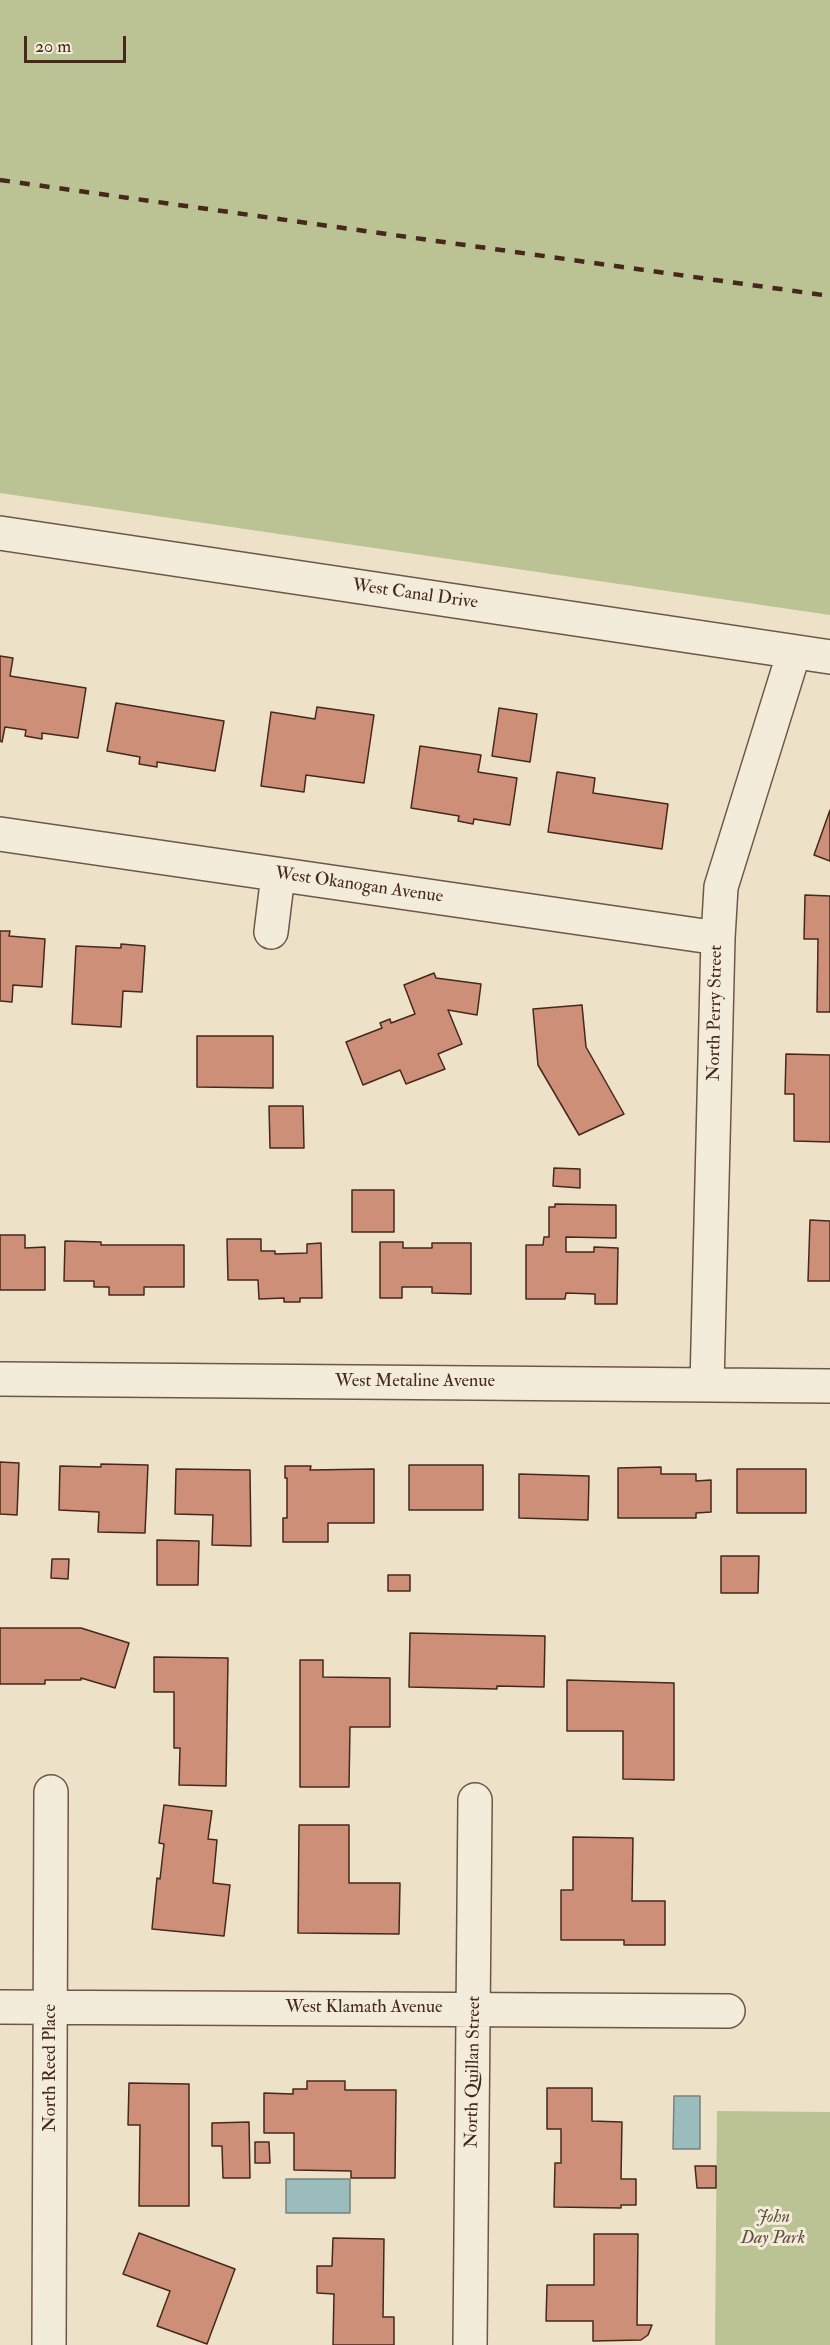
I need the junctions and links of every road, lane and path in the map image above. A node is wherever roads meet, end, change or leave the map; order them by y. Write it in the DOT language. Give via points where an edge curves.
graph roads {
  1 [pos="0,533"];
  2 [pos="794,651"];
  3 [pos="830,657"];
  4 [pos="0,834"];
  5 [pos="279,875"];
  6 [pos="271,932"];
  7 [pos="718,938"];
  8 [pos="0,1379"];
  9 [pos="707,1384"];
  10 [pos="830,1386"];
  11 [pos="51,1792"];
  12 [pos="475,1800"];
  13 [pos="0,2007"];
  14 [pos="51,2007"];
  15 [pos="474,2008"];
  16 [pos="728,2011"];
  17 [pos="50,2345"];
  18 [pos="471,2345"];
  1 -- 2 [label="street, West Canal Drive"];
  2 -- 3 [label="street, West Canal Drive"];
  2 -- 7 [label="street, North Perry Street" via="722,887"];
  4 -- 5 [label="street, West Okanogan Avenue"];
  5 -- 6 [label="street"];
  5 -- 7 [label="street, West Okanogan Avenue"];
  7 -- 9 [label="street, North Perry Street"];
  8 -- 9 [label="street, West Metaline Avenue"];
  9 -- 10 [label="street, West Metaline Avenue"];
  11 -- 14 [label="street, North Reed Place"];
  12 -- 15 [label="street, North Quillan Street"];
  13 -- 14 [label="street, West Klamath Avenue"];
  14 -- 15 [label="street, West Klamath Avenue"];
  14 -- 17 [label="street, North Reed Place"];
  15 -- 16 [label="street, West Klamath Avenue"];
  15 -- 18 [label="street, North Quillan Street"];
}
